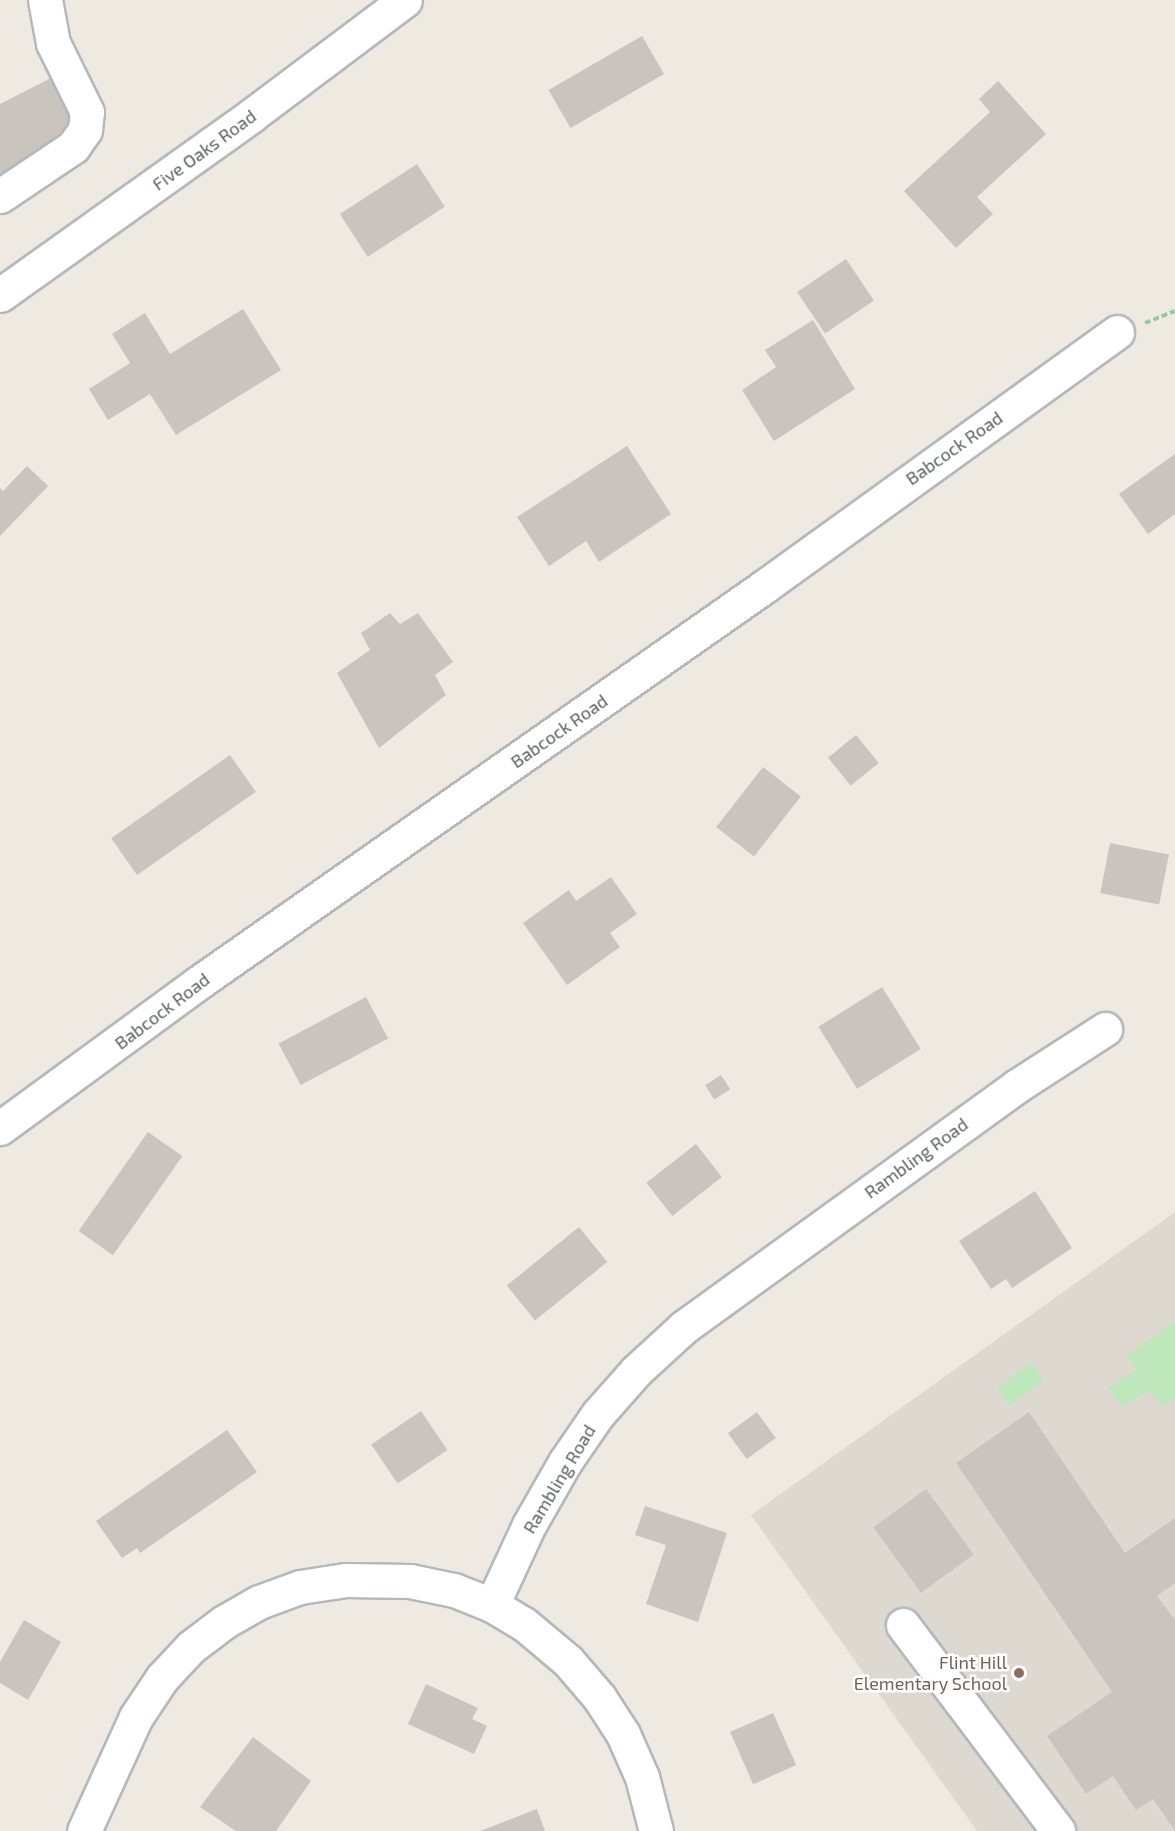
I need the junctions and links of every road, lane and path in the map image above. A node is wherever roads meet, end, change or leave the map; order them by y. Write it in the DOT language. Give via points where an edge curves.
graph roads {
  1 [pos="45,0"];
  2 [pos="405,0"];
  3 [pos="0,196"];
  4 [pos="0,295"];
  5 [pos="1117,332"];
  6 [pos="1105,1029"];
  7 [pos="0,1128"];
  8 [pos="492,1605"];
  9 [pos="903,1625"];
  10 [pos="84,1831"];
  11 [pos="656,1831"];
  12 [pos="1058,1831"];
  1 -- 3 [label="street" via="52,43 87,112 85,130 73,147"];
  2 -- 4 [label="street, Five Oaks Road"];
  5 -- 7 [label="street, Babcock Road"];
  6 -- 8 [label="street, Rambling Road" via="1017,1086 703,1313 636,1371 598,1414 565,1462"];
  8 -- 10 [label="street" via="454,1590 410,1581 346,1580 300,1587 260,1602 191,1647 162,1678 136,1717"];
  8 -- 11 [label="street" via="524,1624 568,1660 599,1697 623,1734 642,1777"];
  9 -- 12 [label="street"];
}
